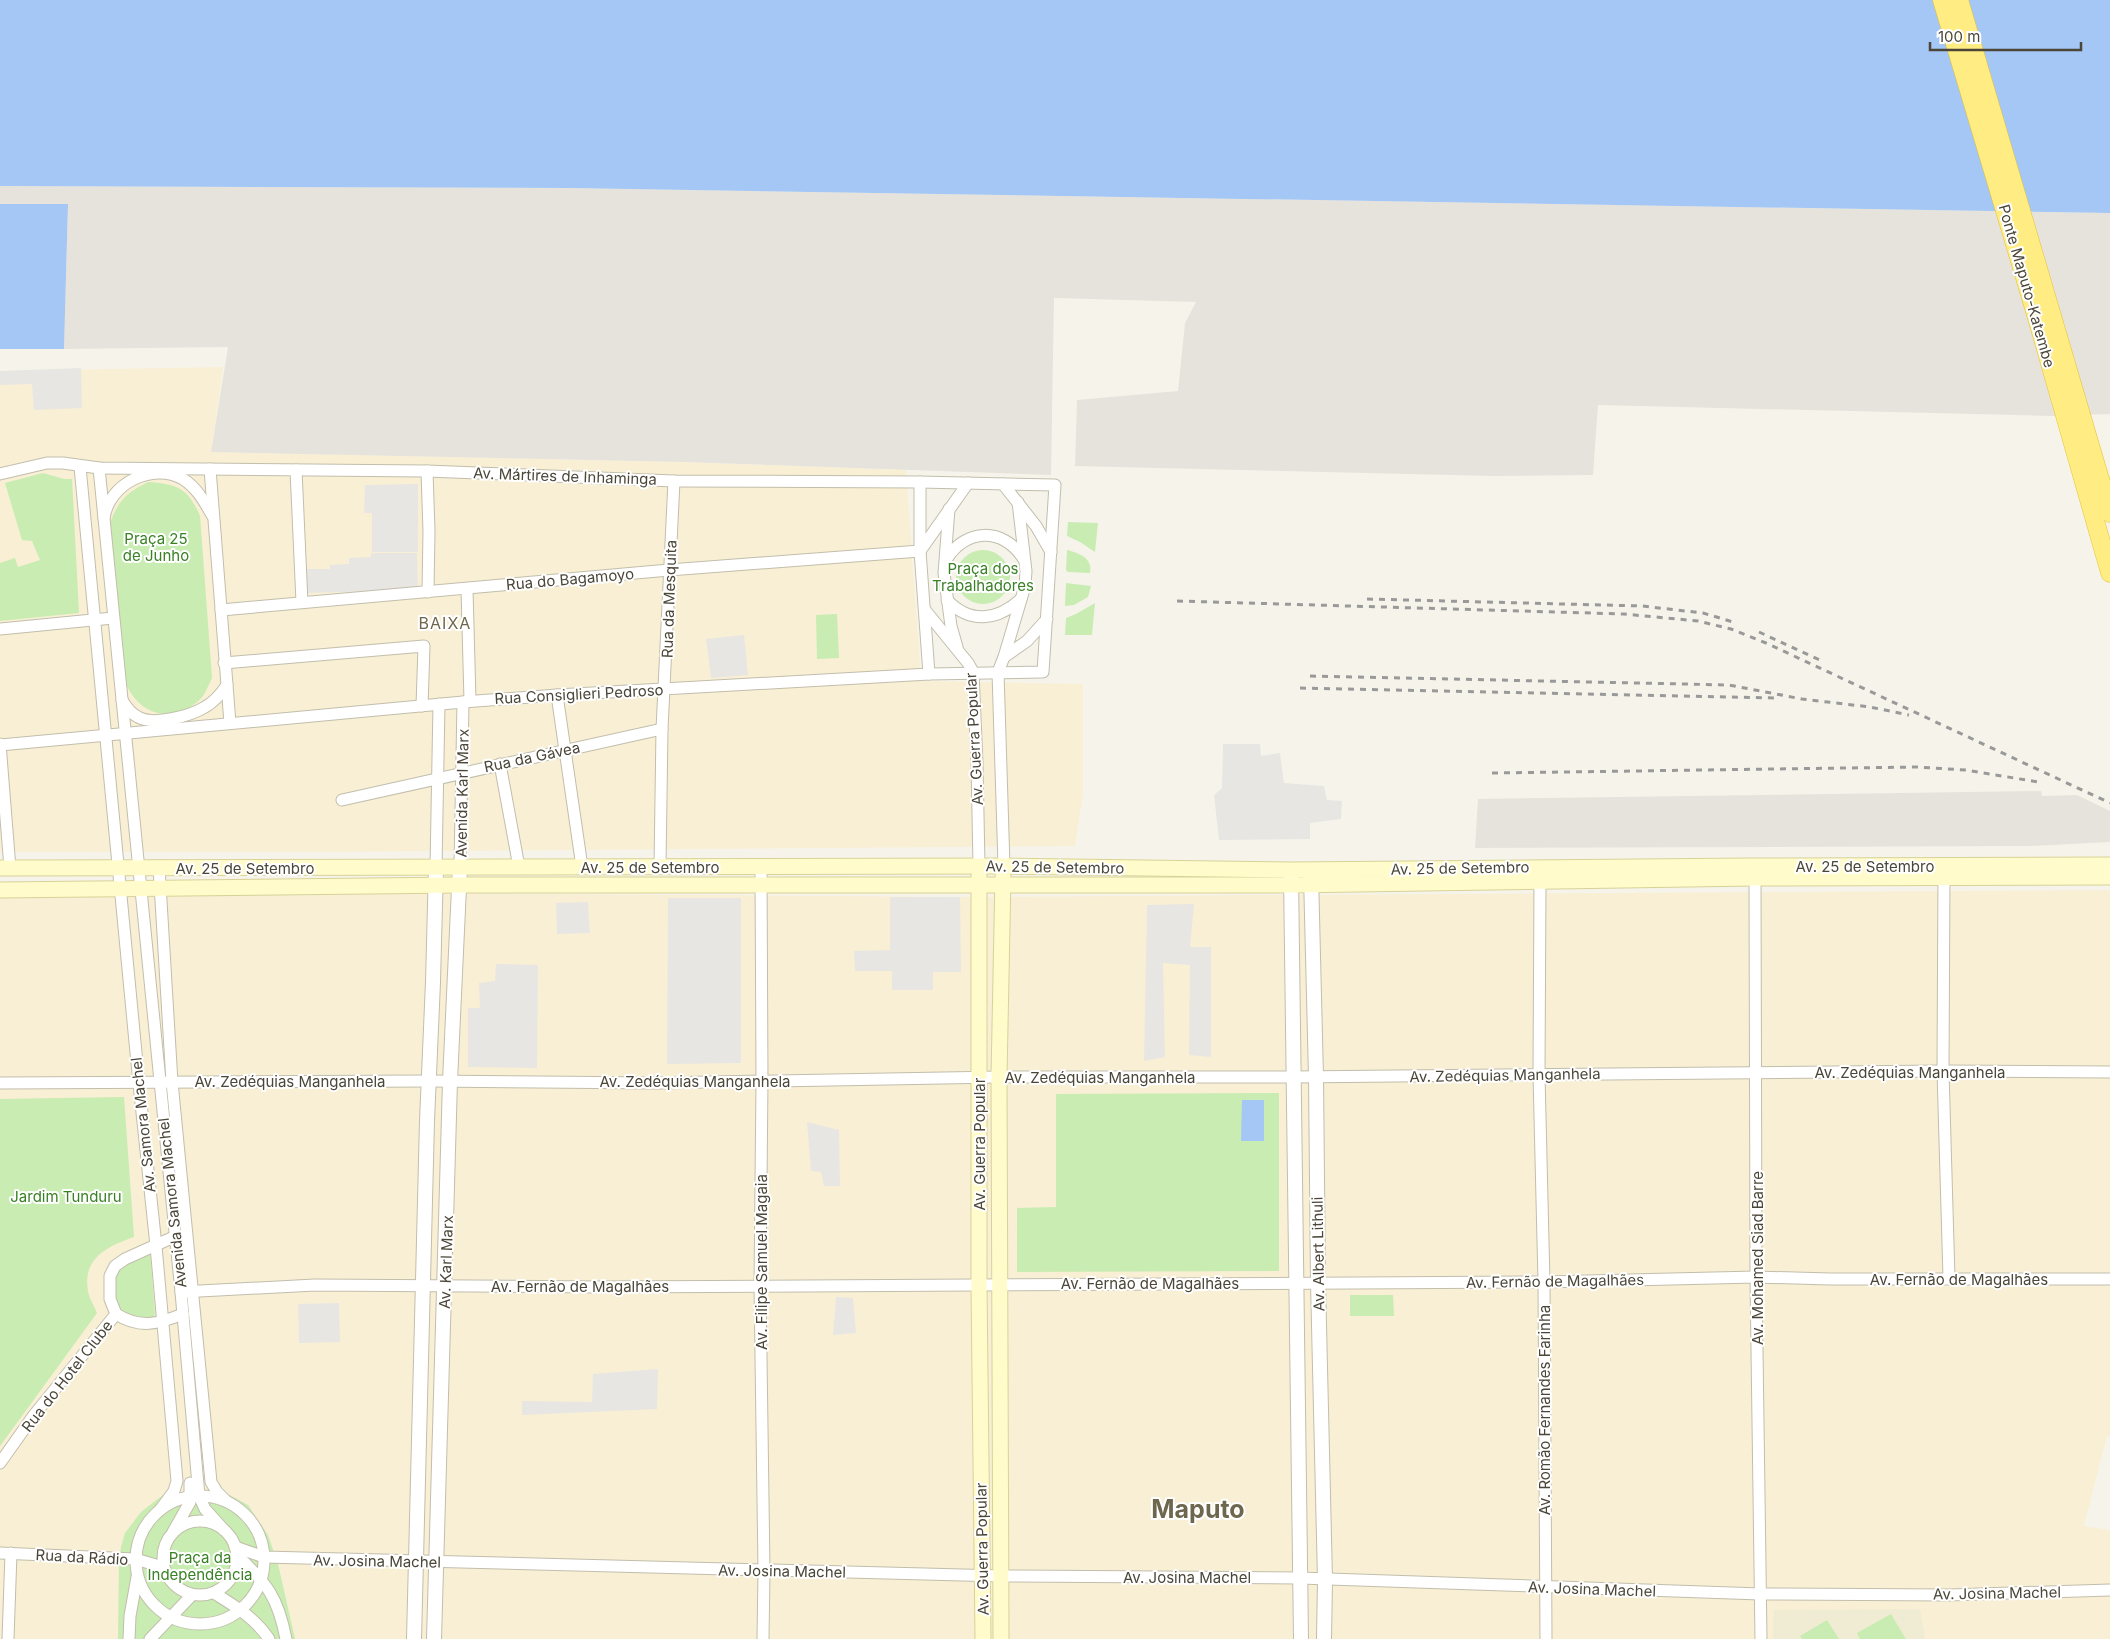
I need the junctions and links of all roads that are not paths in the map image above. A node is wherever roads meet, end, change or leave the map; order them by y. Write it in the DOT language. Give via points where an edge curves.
graph roads {
  1 [pos="1942,0"];
  2 [pos="1959,0"];
  3 [pos="80,466"];
  4 [pos="99,468"];
  5 [pos="210,469"];
  6 [pos="296,470"];
  7 [pos="428,471"];
  8 [pos="0,474"];
  9 [pos="674,481"];
  10 [pos="920,482"];
  11 [pos="968,483"];
  12 [pos="1003,484"];
  13 [pos="1018,502"];
  14 [pos="950,508"];
  15 [pos="2110,513"];
  16 [pos="214,519"];
  17 [pos="104,528"];
  18 [pos="920,551"];
  19 [pos="1052,553"];
  20 [pos="1024,560"];
  21 [pos="944,563"];
  22 [pos="669,570"];
  23 [pos="2110,573"];
  24 [pos="467,589"];
  25 [pos="428,592"];
  26 [pos="1021,599"];
  27 [pos="947,600"];
  28 [pos="302,602"];
  29 [pos="221,610"];
  30 [pos="925,610"];
  31 [pos="113,618"];
  32 [pos="1047,619"];
  33 [pos="95,620"];
  34 [pos="0,629"];
  35 [pos="959,654"];
  36 [pos="1004,657"];
  37 [pos="224,663"];
  38 [pos="973,672"];
  39 [pos="998,672"];
  40 [pos="929,674"];
  41 [pos="227,686"];
  42 [pos="666,689"];
  43 [pos="557,695"];
  44 [pos="121,699"];
  45 [pos="467,701"];
  46 [pos="439,704"];
  47 [pos="422,706"];
  48 [pos="230,723"];
  49 [pos="662,729"];
  50 [pos="124,733"];
  51 [pos="106,735"];
  52 [pos="0,744"];
  53 [pos="565,750"];
  54 [pos="500,764"];
  55 [pos="463,773"];
  56 [pos="437,778"];
  57 [pos="342,800"];
  58 [pos="2110,865"];
  59 [pos="460,866"];
  60 [pos="978,866"];
  61 [pos="1004,866"];
  62 [pos="436,867"];
  63 [pos="519,867"];
  64 [pos="582,867"];
  65 [pos="660,867"];
  66 [pos="761,867"];
  67 [pos="5,868"];
  68 [pos="130,868"];
  69 [pos="159,868"];
  70 [pos="1944,872"];
  71 [pos="1311,877"];
  72 [pos="1291,878"];
  73 [pos="1755,878"];
  74 [pos="2110,878"];
  75 [pos="1540,881"];
  76 [pos="460,885"];
  77 [pos="761,885"];
  78 [pos="979,885"];
  79 [pos="1003,885"];
  80 [pos="435,886"];
  81 [pos="160,888"];
  82 [pos="132,889"];
  83 [pos="0,890"];
  84 [pos="1944,1071"];
  85 [pos="2110,1072"];
  86 [pos="1757,1073"];
  87 [pos="1539,1075"];
  88 [pos="979,1077"];
  89 [pos="999,1077"];
  90 [pos="1293,1077"];
  91 [pos="1316,1077"];
  92 [pos="429,1081"];
  93 [pos="450,1081"];
  94 [pos="762,1081"];
  95 [pos="156,1082"];
  96 [pos="172,1082"];
  97 [pos="0,1084"];
  98 [pos="139,1084"];
  99 [pos="173,1237"];
  100 [pos="156,1246"];
  101 [pos="1756,1277"];
  102 [pos="1949,1278"];
  103 [pos="2110,1279"];
  104 [pos="1318,1282"];
  105 [pos="1544,1282"];
  106 [pos="1296,1283"];
  107 [pos="999,1284"];
  108 [pos="423,1285"];
  109 [pos="445,1285"];
  110 [pos="760,1285"];
  111 [pos="979,1285"];
  112 [pos="194,1291"];
  113 [pos="181,1292"];
  114 [pos="116,1314"];
  115 [pos="180,1315"];
  116 [pos="162,1322"];
  117 [pos="0,1463"];
  118 [pos="195,1496"];
  119 [pos="226,1501"];
  120 [pos="160,1510"];
  121 [pos="224,1530"];
  122 [pos="173,1532"];
  123 [pos="236,1551"];
  124 [pos="5,1553"];
  125 [pos="264,1557"];
  126 [pos="135,1559"];
  127 [pos="417,1561"];
  128 [pos="437,1562"];
  129 [pos="163,1567"];
  130 [pos="764,1571"];
  131 [pos="982,1575"];
  132 [pos="1001,1576"];
  133 [pos="137,1577"];
  134 [pos="261,1578"];
  135 [pos="1300,1578"];
  136 [pos="1325,1580"];
  137 [pos="1545,1587"];
  138 [pos="2110,1590"];
  139 [pos="214,1593"];
  140 [pos="1760,1594"];
  141 [pos="192,1595"];
  142 [pos="240,1609"];
  143 [pos="171,1618"];
  144 [pos="8,1639"];
  145 [pos="129,1639"];
  146 [pos="150,1639"];
  147 [pos="269,1639"];
  148 [pos="286,1639"];
  149 [pos="414,1639"];
  150 [pos="434,1639"];
  151 [pos="763,1639"];
  152 [pos="983,1639"];
  153 [pos="1001,1639"];
  154 [pos="1301,1639"];
  155 [pos="1324,1639"];
  156 [pos="1546,1639"];
  157 [pos="1761,1639"];
  1 -- 23 [label="highway, Ponte Maputo-Katembe" via="2038,318"];
  2 -- 15 [label="highway, Ponte Maputo-Katembe"];
  3 -- 4 [label="street"];
  3 -- 8 [label="street" via="47,464"];
  3 -- 33 [label="street, Av. Samora Machel"];
  4 -- 5 [label="street"];
  4 -- 17 [label="street"];
  5 -- 6 [label="street, Av. Mártires de Inhaminga"];
  5 -- 16 [label="street"];
  6 -- 7 [label="street, Av. Mártires de Inhaminga"];
  6 -- 28 [label="street"];
  7 -- 9 [label="street, Av. Mártires de Inhaminga"];
  7 -- 25 [label="street"];
  9 -- 10 [label="street, Av. Mártires de Inhaminga"];
  9 -- 22 [label="street, Rua da Mesquita"];
  10 -- 11 [label="street"];
  10 -- 18 [label="street"];
  11 -- 12 [label="street"];
  11 -- 14 [label="street, Av. Guerra Popular"];
  12 -- 13 [label="street"];
  12 -- 19 [label="street" via="1055,485"];
  13 -- 19 [label="street"];
  13 -- 20 [label="street, Av. Guerra Popular"];
  14 -- 18 [label="street, Av. Guerra Popular"];
  14 -- 21 [label="street, Av. Guerra Popular"];
  16 -- 17 [label="street" via="196,489 171,474 155,472 120,488 104,515"];
  16 -- 29 [label="street"];
  17 -- 31 [label="street"];
  18 -- 22 [label="street, Rua do Bagamoyo"];
  18 -- 30 [label="street"];
  19 -- 32 [label="street"];
  20 -- 21 [label="street" via="1016,547 992,535 962,541"];
  20 -- 26 [label="street, Av. Guerra Popular" via="1025,586"];
  21 -- 27 [label="street, Av. Guerra Popular"];
  22 -- 24 [label="street, Rua do Bagamoyo"];
  22 -- 42 [label="street, Rua da Mesquita"];
  24 -- 25 [label="street, Rua do Bagamoyo"];
  24 -- 45 [label="street, Avenida Karl Marx"];
  25 -- 28 [label="street, Rua do Bagamoyo"];
  26 -- 27 [label="street" via="998,615 983,617 969,616"];
  26 -- 36 [label="street, Av. Guerra Popular"];
  27 -- 35 [label="street, Av. Guerra Popular"];
  28 -- 29 [label="street, Rua do Bagamoyo"];
  29 -- 37 [label="street"];
  30 -- 35 [label="street, Av. Guerra Popular"];
  30 -- 40 [label="street"];
  31 -- 33 [label="street"];
  31 -- 44 [label="street"];
  32 -- 36 [label="street" via="1026,641"];
  32 -- 39 [label="street" via="1043,672"];
  33 -- 34 [label="street"];
  33 -- 51 [label="street, Av. Samora Machel"];
  35 -- 38 [label="street, Av. Guerra Popular"];
  36 -- 39 [label="street, Av. Guerra Popular"];
  37 -- 41 [label="street"];
  37 -- 47 [label="street" via="424,646"];
  38 -- 39 [label="street"];
  38 -- 40 [label="street"];
  38 -- 60 [label="street, Av. Guerra Popular"];
  39 -- 61 [label="street, Av. Guerra Popular"];
  40 -- 42 [label="street, Rua Consiglieri Pedroso"];
  41 -- 44 [label="street" via="205,708 169,720 139,718"];
  41 -- 48 [label="street"];
  42 -- 43 [label="street, Rua Consiglieri Pedroso"];
  42 -- 49 [label="street, Rua da Mesquita"];
  43 -- 45 [label="street, Rua Consiglieri Pedroso"];
  43 -- 53 [label="street"];
  44 -- 50 [label="street"];
  45 -- 46 [label="street, Rua Consiglieri Pedroso"];
  45 -- 55 [label="street, Avenida Karl Marx"];
  46 -- 47 [label="street, Rua Consiglieri Pedroso"];
  46 -- 56 [label="street, Avenida Karl Marx"];
  47 -- 48 [label="street, Rua Consiglieri Pedroso"];
  48 -- 50 [label="street"];
  49 -- 53 [label="street, Rua da Gávea"];
  49 -- 65 [label="street, Rua da Mesquita"];
  50 -- 51 [label="street"];
  50 -- 68 [label="street, Av. Samora Machel"];
  51 -- 52 [label="street"];
  51 -- 68 [label="street, Av. Samora Machel"];
  52 -- 67 [label="street"];
  53 -- 54 [label="street, Rua da Gávea"];
  53 -- 64 [label="street"];
  54 -- 55 [label="street, Rua da Gávea"];
  54 -- 63 [label="street"];
  55 -- 56 [label="street, Rua da Gávea"];
  55 -- 59 [label="street, Avenida Karl Marx"];
  56 -- 57 [label="street, Rua da Gávea"];
  56 -- 62 [label="street, Avenida Karl Marx"];
  58 -- 70 [label="main road, Av. 25 de Setembro"];
  59 -- 62 [label="main road, Av. 25 de Setembro"];
  59 -- 63 [label="main road, Av. 25 de Setembro"];
  59 -- 76 [label="street, Avenida Karl Marx"];
  60 -- 61 [label="main road, Av. 25 de Setembro"];
  60 -- 66 [label="main road, Av. 25 de Setembro"];
  60 -- 78 [label="main road, Av. Guerra Popular"];
  61 -- 72 [label="main road, Av. 25 de Setembro"];
  61 -- 79 [label="main road, Av. Guerra Popular"];
  62 -- 69 [label="main road, Av. 25 de Setembro"];
  62 -- 80 [label="street, Avenida Karl Marx"];
  63 -- 64 [label="main road, Av. 25 de Setembro"];
  64 -- 65 [label="main road, Av. 25 de Setembro"];
  65 -- 66 [label="main road, Av. 25 de Setembro"];
  66 -- 77 [label="street, Av. Filipe Samuel Magaia"];
  67 -- 68 [label="main road, Av. 25 de Setembro"];
  68 -- 69 [label="main road, Av. 25 de Setembro"];
  68 -- 82 [label="street"];
  68 -- 82 [label="street, Av. Samora Machel"];
  69 -- 81 [label="street"];
  70 -- 71 [label="main road, Av. 25 de Setembro" via="1749,866"];
  70 -- 73 [label="main road, Av. 25 de Setembro"];
  70 -- 74 [label="main road, Av. 25 de Setembro"];
  70 -- 84 [label="street"];
  71 -- 72 [label="main road, Av. 25 de Setembro"];
  71 -- 75 [label="main road, Av. 25 de Setembro"];
  71 -- 91 [label="street, Av. Albert Lithuli"];
  72 -- 79 [label="main road, Av. 25 de Setembro"];
  72 -- 90 [label="street, Av. Albert Lithuli"];
  73 -- 75 [label="main road, Av. 25 de Setembro"];
  73 -- 86 [label="street, Av. Mohamed Siad Barre"];
  75 -- 87 [label="street, Av. Romão Fernandes Farinha"];
  76 -- 77 [label="main road, Av. 25 de Setembro"];
  76 -- 80 [label="main road, Av. 25 de Setembro"];
  76 -- 93 [label="street, Av. Karl Marx"];
  77 -- 78 [label="main road, Av. 25 de Setembro"];
  77 -- 94 [label="street, Av. Filipe Samuel Magaia"];
  78 -- 79 [label="main road, Av. 25 de Setembro"];
  78 -- 88 [label="main road, Av. Guerra Popular"];
  79 -- 89 [label="main road, Av. Guerra Popular"];
  80 -- 81 [label="main road, Av. 25 de Setembro"];
  80 -- 92 [label="street, Av. Karl Marx"];
  81 -- 82 [label="main road, Av. 25 de Setembro"];
  81 -- 96 [label="street"];
  82 -- 83 [label="main road, Av. 25 de Setembro"];
  82 -- 95 [label="street"];
  82 -- 98 [label="street, Av. Samora Machel"];
  84 -- 85 [label="street, Av. Zedéquias Manganhela"];
  84 -- 86 [label="street, Av. Zedéquias Manganhela"];
  84 -- 102 [label="street"];
  86 -- 87 [label="street, Av. Zedéquias Manganhela"];
  86 -- 101 [label="street, Av. Mohamed Siad Barre"];
  87 -- 91 [label="street, Av. Zedéquias Manganhela"];
  87 -- 105 [label="street, Av. Romão Fernandes Farinha"];
  88 -- 89 [label="street, Av. Zedéquias Manganhela"];
  88 -- 94 [label="street, Av. Zedéquias Manganhela"];
  88 -- 111 [label="main road, Av. Guerra Popular"];
  89 -- 90 [label="street, Av. Zedéquias Manganhela"];
  89 -- 107 [label="main road, Av. Guerra Popular"];
  90 -- 91 [label="street, Av. Zedéquias Manganhela"];
  90 -- 106 [label="street, Av. Albert Lithuli"];
  91 -- 104 [label="street, Av. Albert Lithuli"];
  92 -- 93 [label="street, Av. Zedéquias Manganhela"];
  92 -- 96 [label="street, Av. Zedéquias Manganhela"];
  92 -- 108 [label="street, Av. Karl Marx"];
  93 -- 94 [label="street, Av. Zedéquias Manganhela"];
  93 -- 109 [label="street, Av. Karl Marx"];
  94 -- 110 [label="street, Av. Filipe Samuel Magaia"];
  95 -- 96 [label="street, Av. Zedéquias Manganhela"];
  95 -- 98 [label="street, Av. Zedéquias Manganhela"];
  95 -- 99 [label="street, Av. Samora Machel"];
  96 -- 112 [label="street"];
  97 -- 98 [label="street, Av. Zedéquias Manganhela"];
  98 -- 100 [label="street, Av. Samora Machel"];
  99 -- 100 [label="street"];
  99 -- 113 [label="street, Avenida Samora Machel"];
  99 -- 115 [label="street, Av. Samora Machel"];
  100 -- 114 [label="street" via="125,1258 115,1266 110,1276 110,1294"];
  100 -- 116 [label="street, Av. Samora Machel"];
  101 -- 102 [label="street, Av. Fernão de Magalhães"];
  101 -- 105 [label="street, Av. Fernão de Magalhães"];
  101 -- 140 [label="street, Av. Mohamed Siad Barre"];
  102 -- 103 [label="street, Av. Fernão de Magalhães"];
  104 -- 105 [label="street, Av. Fernão de Magalhães"];
  104 -- 106 [label="street, Av. Fernão de Magalhães"];
  104 -- 136 [label="street, Av. Albert Lithuli"];
  105 -- 137 [label="street, Av. Romão Fernandes Farinha"];
  106 -- 107 [label="street, Av. Fernão de Magalhães"];
  106 -- 135 [label="street, Av. Albert Lithuli"];
  107 -- 111 [label="street, Av. Fernão de Magalhães"];
  107 -- 132 [label="main road, Av. Guerra Popular"];
  108 -- 109 [label="street, Av. Fernão de Magalhães"];
  108 -- 112 [label="street, Av. Fernão de Magalhães" via="315,1285"];
  108 -- 127 [label="street, Av. Karl Marx"];
  109 -- 110 [label="street, Av. Fernão de Magalhães"];
  109 -- 128 [label="street, Av. Karl Marx"];
  110 -- 111 [label="street, Av. Fernão de Magalhães"];
  110 -- 130 [label="street, Av. Filipe Samuel Magaia"];
  111 -- 131 [label="main road, Av. Guerra Popular"];
  112 -- 113 [label="street, Av. Fernão de Magalhães"];
  112 -- 119 [label="street" via="211,1482"];
  113 -- 115 [label="street, Avenida Samora Machel"];
  114 -- 116 [label="street" via="138,1324"];
  114 -- 117 [label="street, Rua do Hotel Clube"];
  115 -- 116 [label="street"];
  115 -- 118 [label="street, Av. Samora Machel"];
  116 -- 120 [label="street, Av. Samora Machel" via="177,1480 174,1491"];
  118 -- 119 [label="street"];
  118 -- 120 [label="street" via="175,1501"];
  118 -- 121 [label="street"];
  118 -- 122 [label="street"];
  119 -- 125 [label="street" via="238,1508 252,1524 262,1543"];
  120 -- 126 [label="street" via="147,1523 138,1540"];
  121 -- 122 [label="street" via="204,1521 193,1522"];
  121 -- 123 [label="street"];
  122 -- 129 [label="street" via="162,1554"];
  123 -- 125 [label="street, Av. Josina Machel"];
  123 -- 134 [label="street"];
  123 -- 139 [label="street" via="232,1578"];
  124 -- 126 [label="street, Rua da Rádio"];
  124 -- 144 [label="street"];
  125 -- 127 [label="street, Av. Josina Machel"];
  125 -- 134 [label="street"];
  126 -- 129 [label="street, Rua da Rádio"];
  126 -- 133 [label="street"];
  127 -- 128 [label="street, Av. Josina Machel"];
  127 -- 149 [label="street, Av. Karl Marx"];
  128 -- 130 [label="street, Av. Josina Machel"];
  128 -- 150 [label="street, Av. Karl Marx"];
  129 -- 141 [label="street" via="174,1585"];
  130 -- 131 [label="street, Av. Josina Machel"];
  130 -- 151 [label="street, Av. Filipe Samuel Magaia"];
  131 -- 132 [label="street, Av. Josina Machel"];
  131 -- 152 [label="main road, Av. Guerra Popular"];
  132 -- 135 [label="street, Av. Josina Machel"];
  132 -- 153 [label="main road, Av. Guerra Popular"];
  133 -- 143 [label="street" via="144,1594"];
  133 -- 145 [label="street"];
  134 -- 142 [label="street" via="256,1591"];
  134 -- 148 [label="street" via="279,1607"];
  135 -- 136 [label="street, Av. Josina Machel"];
  135 -- 154 [label="street, Av. Albert Lithuli"];
  136 -- 137 [label="street, Av. Josina Machel"];
  136 -- 155 [label="street, Av. Albert Lithuli"];
  137 -- 140 [label="street, Av. Josina Machel"];
  137 -- 156 [label="street, Av. Romão Fernandes Farinha"];
  138 -- 140 [label="street, Av. Josina Machel" via="1949,1595"];
  139 -- 141 [label="street"];
  139 -- 142 [label="street"];
  140 -- 157 [label="street, Av. Mohamed Siad Barre"];
  141 -- 143 [label="street"];
  142 -- 143 [label="street" via="224,1619 206,1624"];
  142 -- 147 [label="street"];
  143 -- 146 [label="street"];
}
